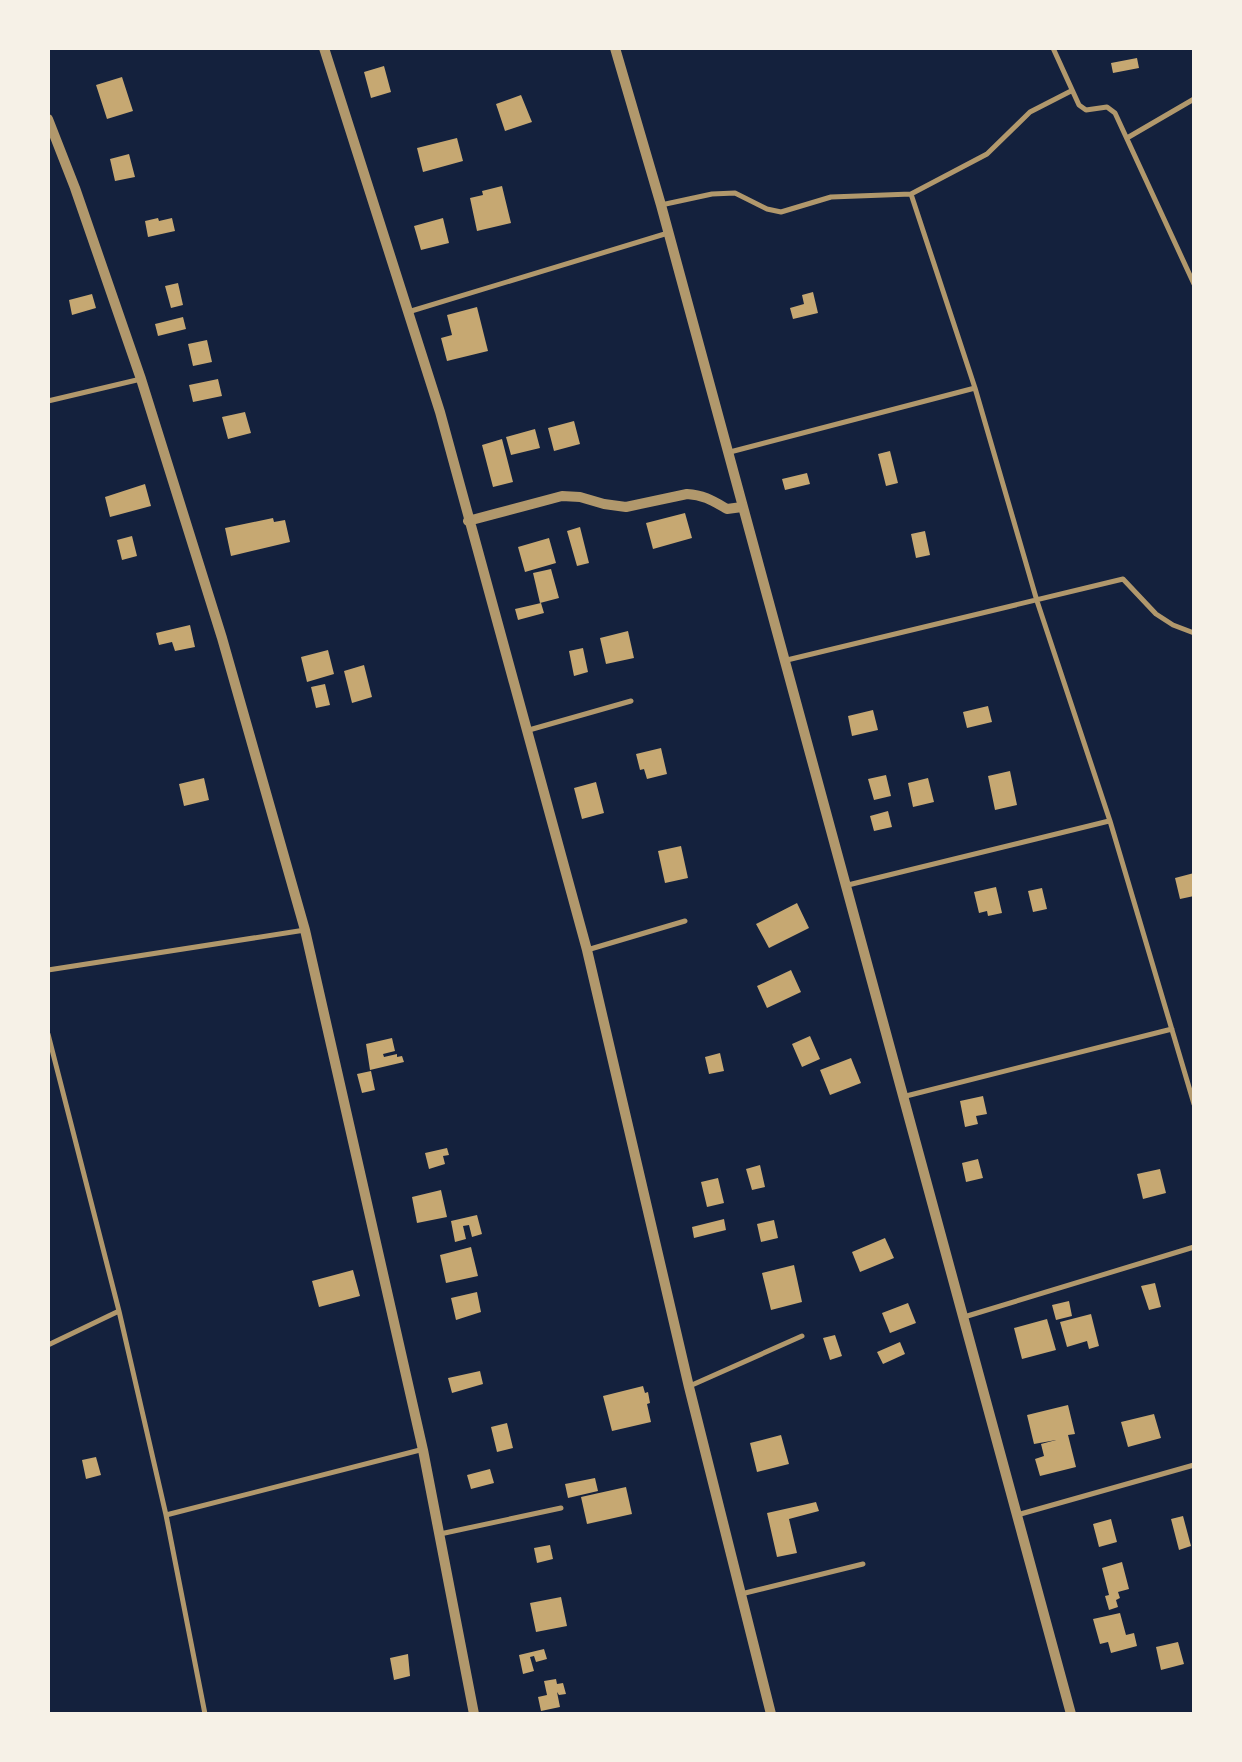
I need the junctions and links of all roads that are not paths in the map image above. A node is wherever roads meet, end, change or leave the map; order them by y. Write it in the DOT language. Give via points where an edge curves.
graph roads {
  1 [pos="324,48"];
  2 [pos="615,48"];
  3 [pos="1052,48"];
  4 [pos="1071,90"];
  5 [pos="1194,99"];
  6 [pos="48,119"];
  7 [pos="1127,138"];
  8 [pos="911,194"];
  9 [pos="662,205"];
  10 [pos="668,232"];
  11 [pos="1194,284"];
  12 [pos="408,312"];
  13 [pos="142,379"];
  14 [pos="975,388"];
  15 [pos="48,401"];
  16 [pos="727,453"];
  17 [pos="742,507"];
  18 [pos="468,521"];
  19 [pos="1037,601"];
  20 [pos="1194,633"];
  21 [pos="784,660"];
  22 [pos="632,701"];
  23 [pos="526,731"];
  24 [pos="1110,821"];
  25 [pos="845,886"];
  26 [pos="684,920"];
  27 [pos="306,930"];
  28 [pos="587,950"];
  29 [pos="48,970"];
  30 [pos="1172,1028"];
  31 [pos="48,1034"];
  32 [pos="903,1096"];
  33 [pos="1194,1104"];
  34 [pos="1194,1247"];
  35 [pos="120,1311"];
  36 [pos="964,1317"];
  37 [pos="802,1336"];
  38 [pos="48,1345"];
  39 [pos="689,1386"];
  40 [pos="423,1450"];
  41 [pos="1194,1466"];
  42 [pos="561,1508"];
  43 [pos="166,1515"];
  44 [pos="1017,1515"];
  45 [pos="440,1534"];
  46 [pos="863,1564"];
  47 [pos="741,1594"];
  48 [pos="205,1714"];
  49 [pos="474,1714"];
  50 [pos="771,1714"];
  51 [pos="1070,1714"];
  1 -- 12 [label="street"];
  2 -- 9 [label="street"];
  3 -- 4 [label="lane"];
  4 -- 7 [label="lane" via="1086,110 1112,108"];
  4 -- 8 [label="lane" via="1030,112 986,154"];
  5 -- 7 [label="lane"];
  6 -- 13 [label="street"];
  7 -- 11 [label="lane"];
  8 -- 9 [label="lane" via="831,197 782,212 735,193"];
  8 -- 14 [label="lane"];
  9 -- 10 [label="street"];
  10 -- 12 [label="lane"];
  10 -- 16 [label="street"];
  12 -- 18 [label="street"];
  13 -- 15 [label="lane"];
  13 -- 27 [label="street"];
  14 -- 16 [label="lane"];
  14 -- 19 [label="lane"];
  16 -- 17 [label="street"];
  17 -- 18 [label="street" via="727,509 697,494 626,507 562,496"];
  17 -- 21 [label="street"];
  18 -- 23 [label="street"];
  19 -- 20 [label="lane" via="1123,579 1156,614"];
  19 -- 21 [label="lane"];
  19 -- 24 [label="lane"];
  21 -- 25 [label="street"];
  22 -- 23 [label="lane"];
  23 -- 28 [label="street"];
  24 -- 25 [label="lane"];
  24 -- 30 [label="lane"];
  25 -- 32 [label="street"];
  26 -- 28 [label="lane"];
  27 -- 29 [label="lane"];
  27 -- 40 [label="street"];
  28 -- 39 [label="street"];
  30 -- 32 [label="lane"];
  30 -- 33 [label="lane"];
  31 -- 35 [label="lane"];
  32 -- 36 [label="street"];
  34 -- 36 [label="lane"];
  35 -- 38 [label="lane"];
  35 -- 43 [label="lane"];
  36 -- 44 [label="street"];
  37 -- 39 [label="lane"];
  39 -- 47 [label="street"];
  40 -- 43 [label="lane"];
  40 -- 45 [label="street"];
  41 -- 44 [label="lane"];
  42 -- 45 [label="lane"];
  43 -- 48 [label="lane"];
  44 -- 51 [label="street"];
  45 -- 49 [label="street"];
  46 -- 47 [label="lane"];
  47 -- 50 [label="street"];
}
